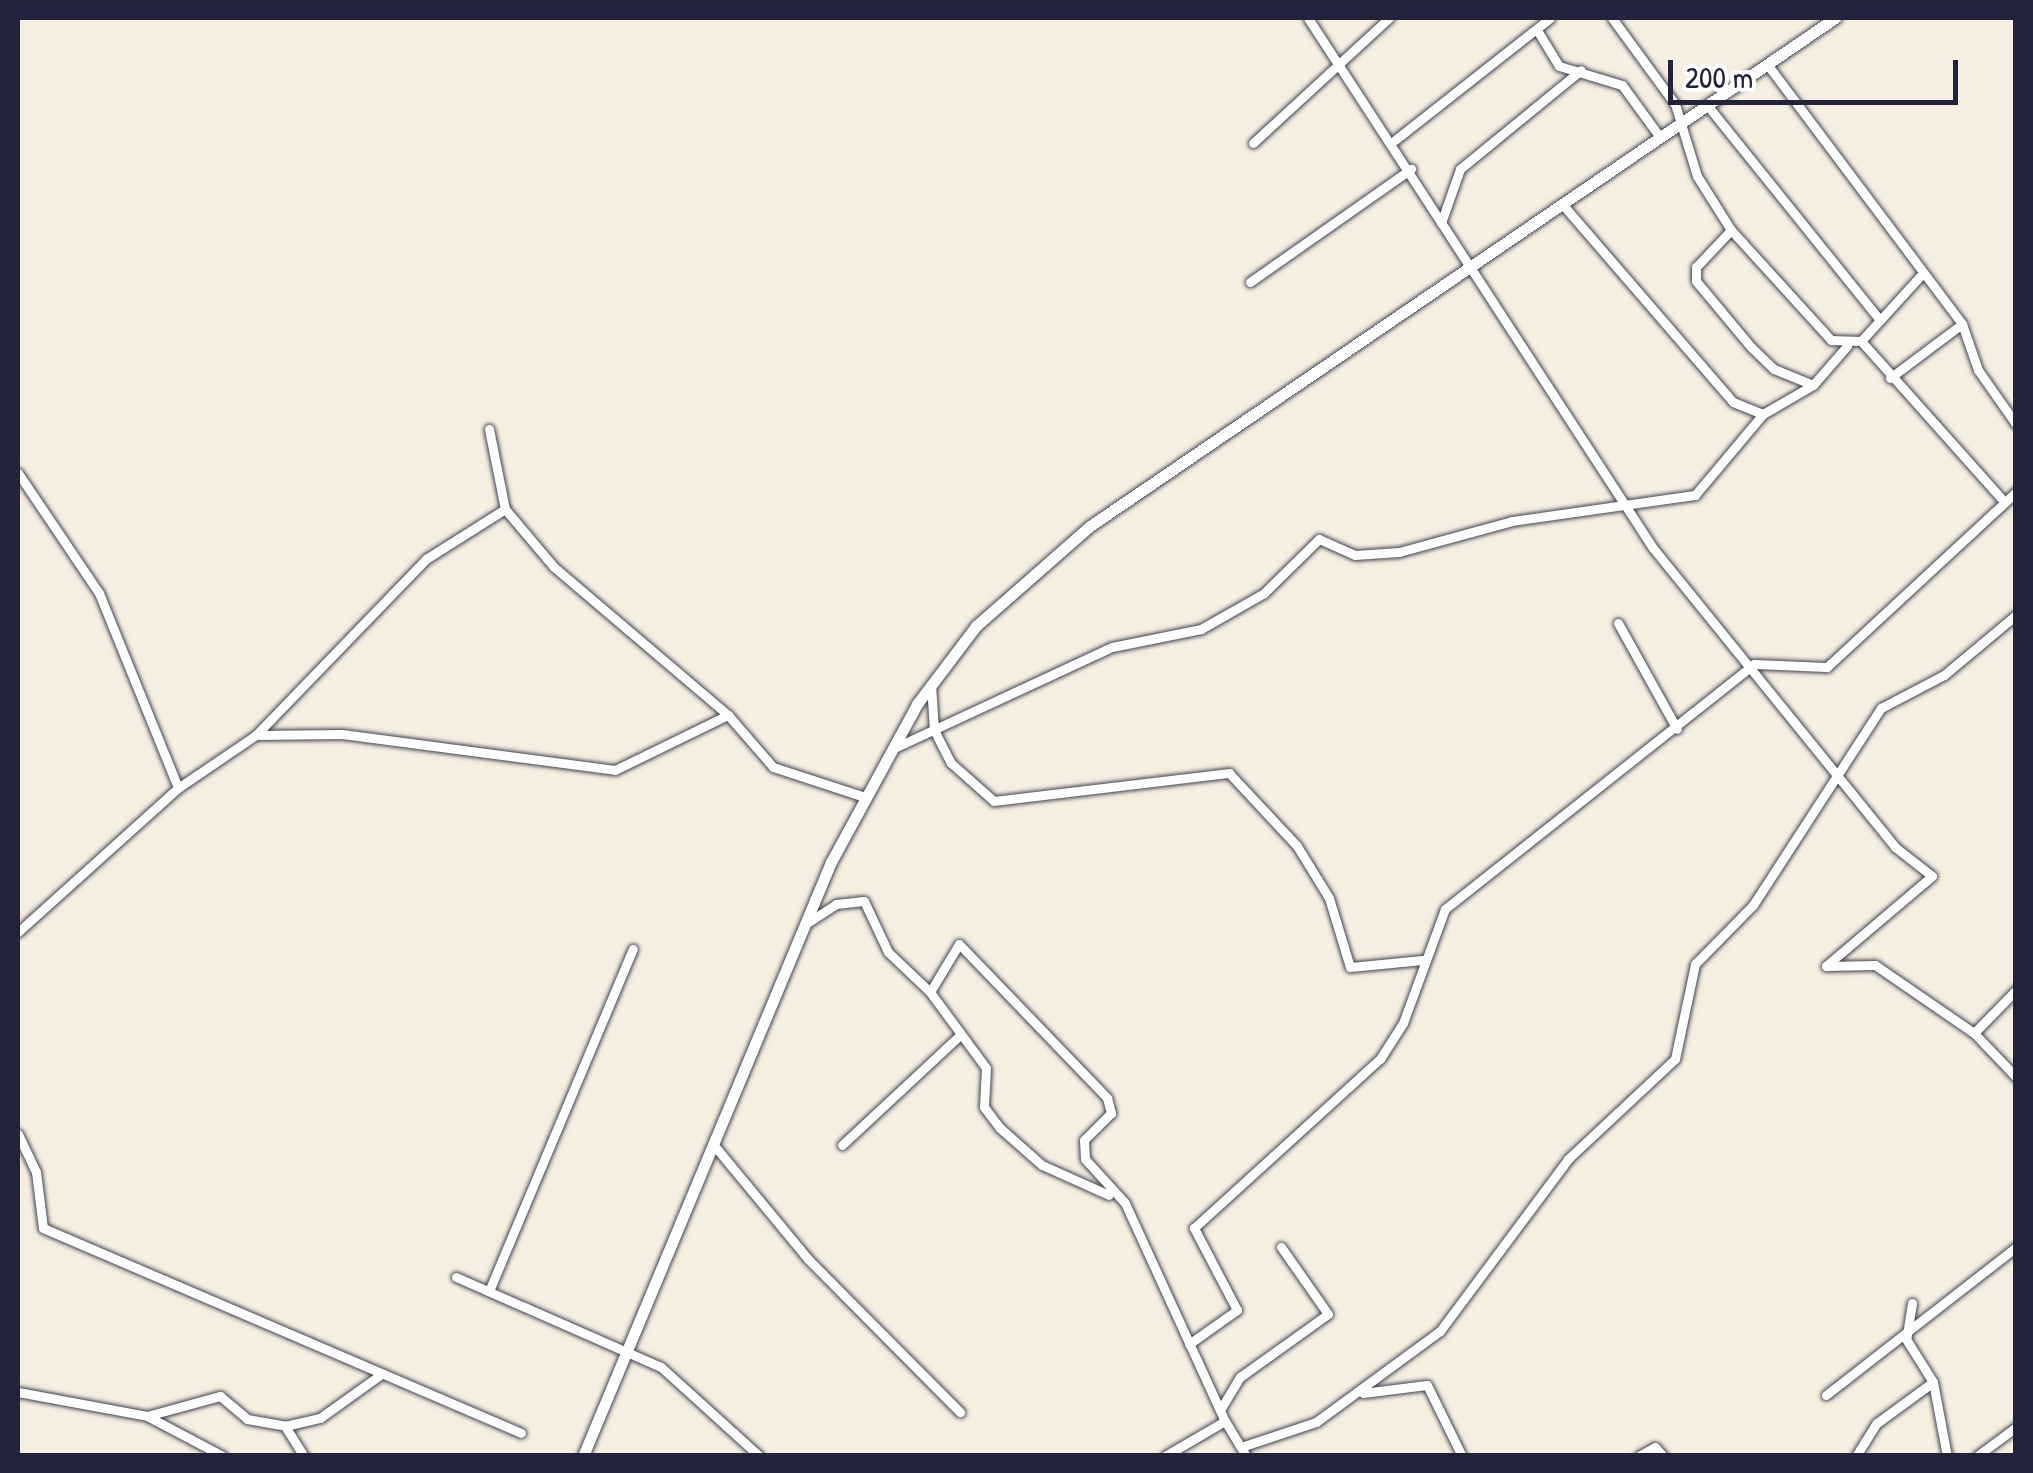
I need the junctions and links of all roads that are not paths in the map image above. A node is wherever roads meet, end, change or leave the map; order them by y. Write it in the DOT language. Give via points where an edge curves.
graph roads {
  1 [pos="1308,18"];
  2 [pos="1389,18"];
  3 [pos="1550,18"];
  4 [pos="1612,18"];
  5 [pos="1835,18"];
  6 [pos="1815,23"];
  7 [pos="1537,30"];
  8 [pos="1767,64"];
  9 [pos="1343,67"];
  10 [pos="1581,70"];
  11 [pos="1707,105"];
  12 [pos="1678,124"];
  13 [pos="1660,136"];
  14 [pos="1396,140"];
  15 [pos="1254,142"];
  16 [pos="1411,169"];
  17 [pos="1563,206"];
  18 [pos="1441,223"];
  19 [pos="1731,230"];
  20 [pos="1466,269"];
  21 [pos="1923,274"];
  22 [pos="1250,282"];
  23 [pos="1878,318"];
  24 [pos="1962,324"];
  25 [pos="1862,342"];
  26 [pos="1846,346"];
  27 [pos="1890,378"];
  28 [pos="1813,385"];
  29 [pos="1763,414"];
  30 [pos="2016,424"];
  31 [pos="488,429"];
  32 [pos="18,474"];
  33 [pos="2016,492"];
  34 [pos="2002,498"];
  35 [pos="1628,500"];
  36 [pos="506,509"];
  37 [pos="2016,614"];
  38 [pos="1618,623"];
  39 [pos="1754,664"];
  40 [pos="931,684"];
  41 [pos="728,715"];
  42 [pos="1677,729"];
  43 [pos="934,730"];
  44 [pos="256,735"];
  45 [pos="889,750"];
  46 [pos="1838,772"];
  47 [pos="178,788"];
  48 [pos="865,797"];
  49 [pos="805,925"];
  50 [pos="18,932"];
  51 [pos="633,949"];
  52 [pos="1423,960"];
  53 [pos="2016,990"];
  54 [pos="930,992"];
  55 [pos="1974,1033"];
  56 [pos="960,1035"];
  57 [pos="2016,1077"];
  58 [pos="18,1134"];
  59 [pos="714,1144"];
  60 [pos="842,1145"];
  61 [pos="1125,1203"];
  62 [pos="1282,1247"];
  63 [pos="2016,1247"];
  64 [pos="456,1277"];
  65 [pos="489,1291"];
  66 [pos="1912,1303"];
  67 [pos="1906,1340"];
  68 [pos="1189,1344"];
  69 [pos="627,1350"];
  70 [pos="380,1375"];
  71 [pos="1933,1382"];
  72 [pos="18,1392"];
  73 [pos="1360,1394"];
  74 [pos="1826,1395"];
  75 [pos="1220,1410"];
  76 [pos="960,1412"];
  77 [pos="147,1416"];
  78 [pos="1224,1421"];
  79 [pos="284,1426"];
  80 [pos="2016,1427"];
  81 [pos="521,1434"];
  82 [pos="1243,1451"];
  83 [pos="223,1456"];
  84 [pos="304,1456"];
  85 [pos="583,1456"];
  86 [pos="758,1456"];
  87 [pos="1165,1456"];
  88 [pos="1462,1456"];
  89 [pos="1639,1456"];
  90 [pos="1663,1456"];
  91 [pos="1856,1456"];
  92 [pos="1947,1456"];
  93 [pos="1978,1456"];
  1 -- 9 [label="street"];
  2 -- 9 [label="street"];
  3 -- 7 [label="street"];
  4 -- 12 [label="street" via="1676,104"];
  5 -- 6 [label="street"];
  6 -- 8 [label="street"];
  7 -- 10 [label="street" via="1559,66"];
  7 -- 14 [label="street"];
  8 -- 11 [label="street"];
  8 -- 21 [label="street"];
  9 -- 14 [label="street"];
  9 -- 15 [label="street"];
  10 -- 13 [label="street" via="1622,85"];
  10 -- 18 [label="street" via="1460,168"];
  11 -- 12 [label="street"];
  11 -- 23 [label="street"];
  12 -- 13 [label="street"];
  12 -- 19 [label="street"];
  13 -- 17 [label="street"];
  14 -- 16 [label="street"];
  16 -- 18 [label="street"];
  16 -- 22 [label="street"];
  17 -- 20 [label="street"];
  17 -- 29 [label="street" via="1708,377"];
  18 -- 20 [label="street"];
  19 -- 26 [label="street" via="1820,330"];
  19 -- 28 [label="street" via="1696,267 1696,282 1774,369"];
  20 -- 35 [label="street"];
  20 -- 40 [label="street" via="1049,556"];
  21 -- 23 [label="street"];
  21 -- 24 [label="street"];
  23 -- 25 [label="street"];
  24 -- 27 [label="street"];
  24 -- 30 [label="street" via="1978,370"];
  25 -- 26 [label="street"];
  25 -- 27 [label="street"];
  26 -- 28 [label="street"];
  27 -- 34 [label="street"];
  28 -- 29 [label="street"];
  29 -- 35 [label="street" via="1695,496"];
  31 -- 36 [label="street"];
  32 -- 47 [label="street" via="99,593"];
  33 -- 34 [label="street"];
  34 -- 39 [label="street" via="1827,668"];
  35 -- 39 [label="street" via="1653,548"];
  35 -- 43 [label="street" via="1398,552 1355,555 1318,540 1264,593 1200,629 1112,647"];
  36 -- 41 [label="street" via="554,567"];
  36 -- 44 [label="street" via="426,559"];
  37 -- 46 [label="street" via="1944,675 1881,708"];
  38 -- 42 [label="street"];
  39 -- 42 [label="street"];
  39 -- 46 [label="street"];
  40 -- 43 [label="street"];
  40 -- 45 [label="street"];
  41 -- 44 [label="street" via="615,770 342,734"];
  41 -- 48 [label="street" via="773,767"];
  42 -- 52 [label="street" via="1484,869 1445,909"];
  43 -- 45 [label="street"];
  43 -- 52 [label="street" via="951,763 994,801 1229,773 1297,846 1329,898 1350,968"];
  44 -- 47 [label="street"];
  45 -- 48 [label="street"];
  46 -- 55 [label="street" via="1895,847 1932,876 1826,966 1876,966"];
  46 -- 73 [label="street" via="1753,906 1695,964 1675,1059 1568,1160 1440,1331"];
  47 -- 50 [label="street"];
  48 -- 49 [label="street"];
  49 -- 54 [label="street" via="836,904 864,902 888,952"];
  49 -- 59 [label="street"];
  51 -- 65 [label="street"];
  52 -- 68 [label="street" via="1380,1058 1194,1228 1237,1310"];
  53 -- 55 [label="street"];
  54 -- 56 [label="street"];
  54 -- 61 [label="street" via="955,942 1012,991 1114,1106 1084,1140 1085,1159"];
  55 -- 57 [label="street"];
  56 -- 60 [label="street"];
  56 -- 61 [label="street" via="986,1068 984,1108 1000,1128 1042,1166"];
  58 -- 70 [label="street" via="36,1172 43,1228"];
  59 -- 69 [label="street"];
  59 -- 76 [label="street" via="808,1259"];
  61 -- 68 [label="street"];
  62 -- 75 [label="street" via="1328,1314 1240,1377"];
  63 -- 67 [label="street"];
  64 -- 65 [label="street"];
  65 -- 69 [label="street"];
  66 -- 67 [label="street"];
  67 -- 71 [label="street"];
  67 -- 74 [label="street"];
  68 -- 75 [label="street"];
  69 -- 85 [label="street"];
  69 -- 86 [label="street" via="662,1367"];
  70 -- 79 [label="street" via="320,1418"];
  70 -- 81 [label="street"];
  71 -- 91 [label="street" via="1876,1422"];
  71 -- 92 [label="street"];
  72 -- 77 [label="street"];
  73 -- 82 [label="street" via="1316,1422"];
  73 -- 88 [label="street" via="1427,1385"];
  75 -- 78 [label="street"];
  77 -- 79 [label="street" via="220,1396 247,1420"];
  77 -- 83 [label="street"];
  78 -- 82 [label="street"];
  78 -- 87 [label="street"];
  79 -- 84 [label="street"];
  80 -- 93 [label="street"];
  89 -- 90 [label="street" via="1655,1448"];
}
